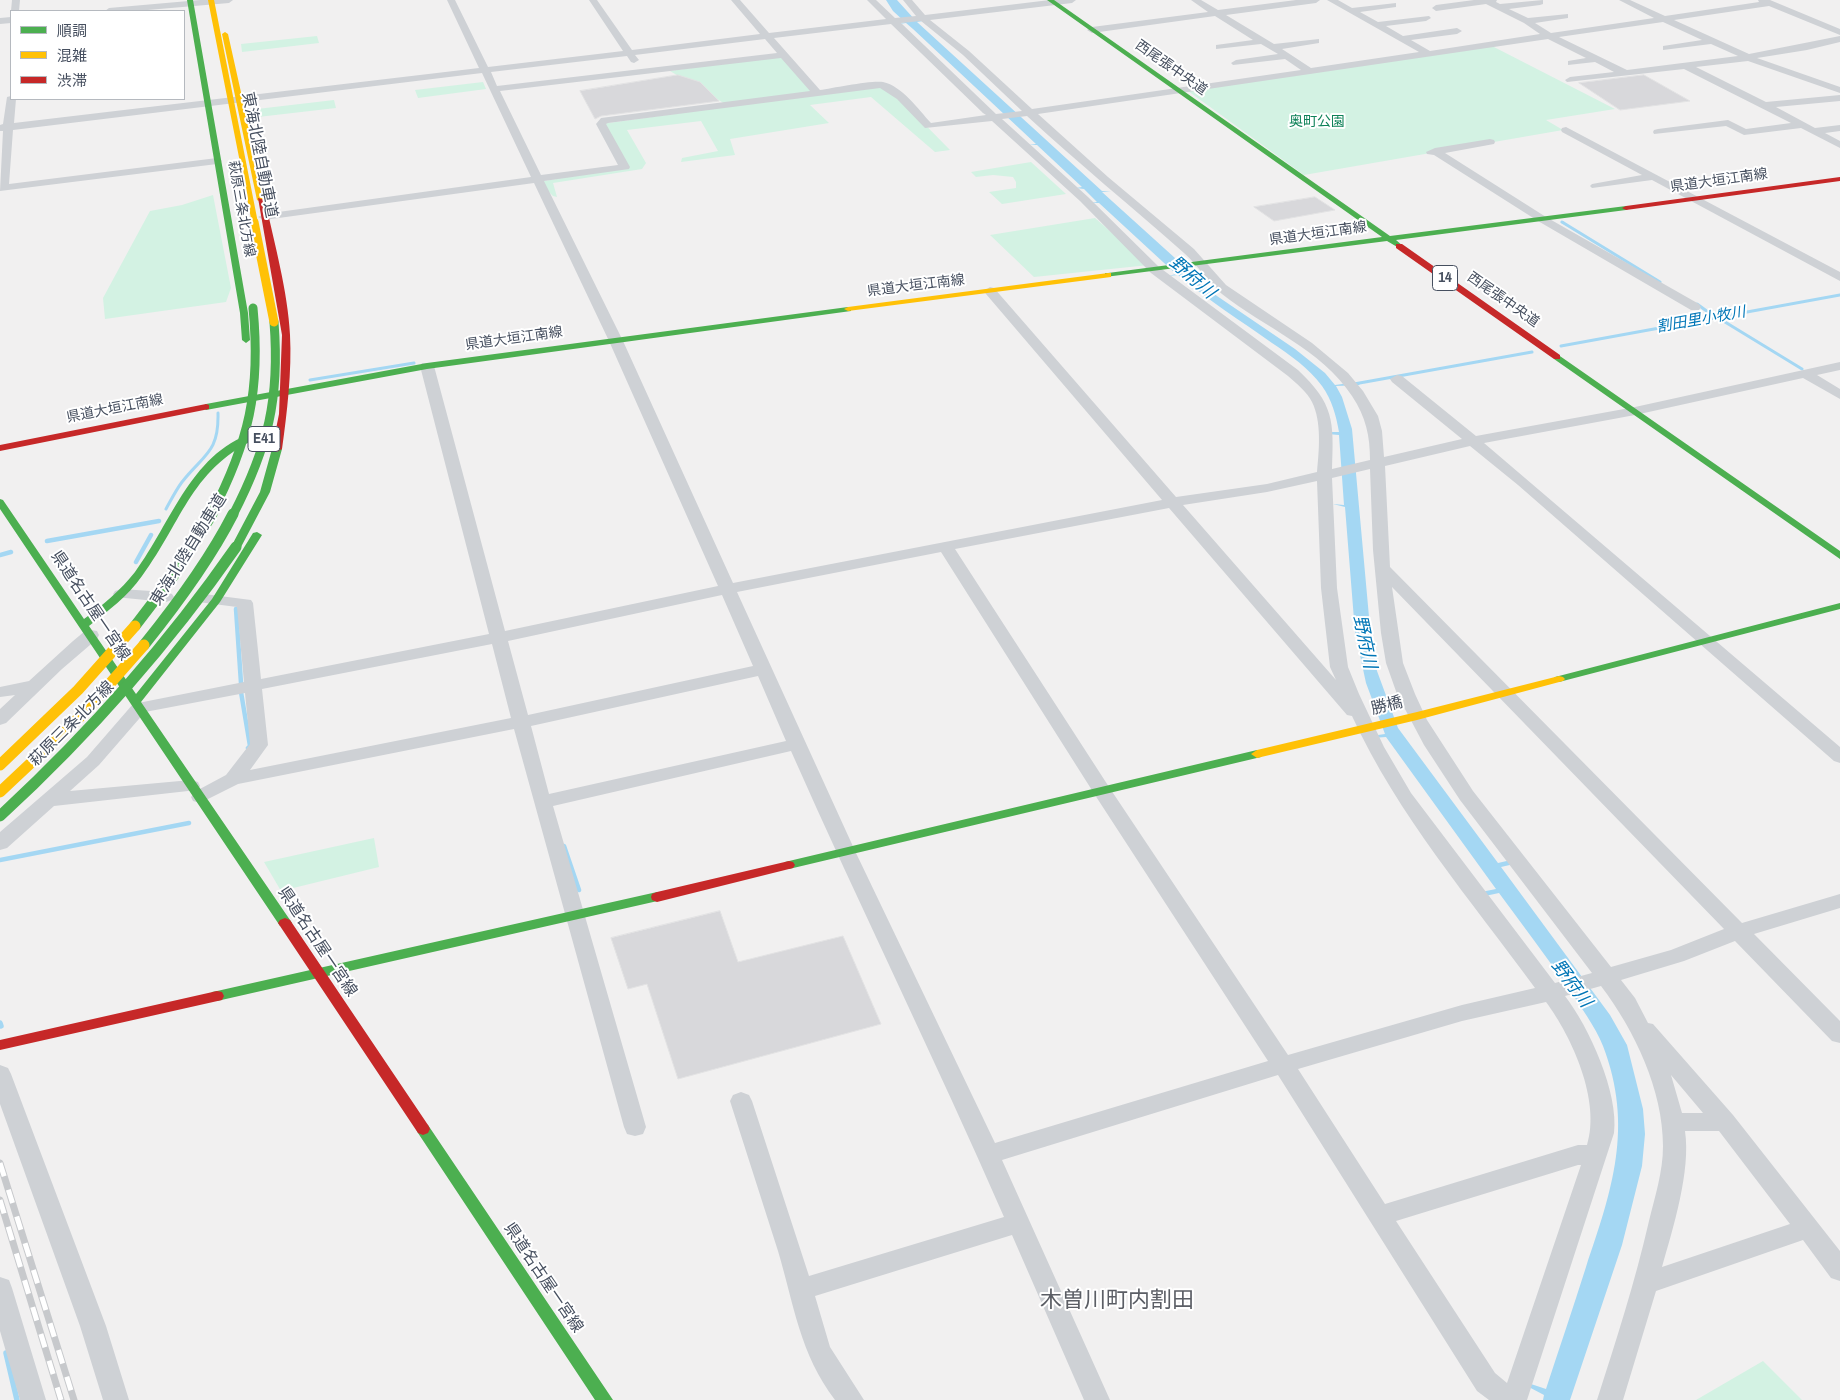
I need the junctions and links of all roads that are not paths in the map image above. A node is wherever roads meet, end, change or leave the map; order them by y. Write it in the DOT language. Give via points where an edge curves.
graph roads {
  1 [pos="219,0"];
  2 [pos="451,0"];
  3 [pos="593,0"];
  4 [pos="736,0"];
  5 [pos="907,0"];
  6 [pos="1072,0"];
  7 [pos="1196,0"];
  8 [pos="1201,0"];
  9 [pos="1316,0"];
  10 [pos="1331,0"];
  11 [pos="1623,0"];
  12 [pos="193,1"];
  13 [pos="1052,1"];
  14 [pos="1766,1"];
  15 [pos="874,2"];
  16 [pos="1491,2"];
  17 [pos="1540,2"];
  18 [pos="157,3"];
  19 [pos="1393,5"];
  20 [pos="1663,7"];
  21 [pos="1436,8"];
  22 [pos="115,10"];
  23 [pos="1645,10"];
  24 [pos="1351,11"];
  25 [pos="1216,13"];
  26 [pos="1565,16"];
  27 [pos="925,18"];
  28 [pos="1426,18"];
  29 [pos="1664,19"];
  30 [pos="1228,20"];
  31 [pos="1527,21"];
  32 [pos="893,22"];
  33 [pos="1377,25"];
  34 [pos="1176,27"];
  35 [pos="1092,30"];
  36 [pos="1457,31"];
  37 [pos="1840,32"];
  38 [pos="1550,36"];
  39 [pos="768,37"];
  40 [pos="1402,39"];
  41 [pos="1840,39"];
  42 [pos="1263,41"];
  43 [pos="1316,41"];
  44 [pos="1714,41"];
  45 [pos="1219,47"];
  46 [pos="1273,47"];
  47 [pos="1666,48"];
  48 [pos="630,53"];
  49 [pos="783,54"];
  50 [pos="1429,54"];
  51 [pos="1287,56"];
  52 [pos="1753,56"];
  53 [pos="1613,57"];
  54 [pos="1596,59"];
  55 [pos="1236,63"];
  56 [pos="1571,63"];
  57 [pos="1688,67"];
  58 [pos="485,70"];
  59 [pos="641,71"];
  60 [pos="1309,71"];
  61 [pos="1626,73"];
  62 [pos="1570,80"];
  63 [pos="1840,81"];
  64 [pos="495,89"];
  65 [pos="1177,90"];
  66 [pos="1840,90"];
  67 [pos="817,93"];
  68 [pos="1840,98"];
  69 [pos="239,100"];
  70 [pos="7,102"];
  71 [pos="208,103"];
  72 [pos="1766,105"];
  73 [pos="1032,113"];
  74 [pos="995,118"];
  75 [pos="1802,125"];
  76 [pos="4,128"];
  77 [pos="1840,128"];
  78 [pos="1566,130"];
  79 [pos="1813,131"];
  80 [pos="1658,132"];
  81 [pos="1490,142"];
  82 [pos="1840,145"];
  83 [pos="218,161"];
  84 [pos="1653,177"];
  85 [pos="538,179"];
  86 [pos="1840,179"];
  87 [pos="1596,186"];
  88 [pos="2,188"];
  89 [pos="1696,199"];
  90 [pos="264,217"];
  91 [pos="1542,219"];
  92 [pos="1388,240"];
  93 [pos="1199,265"];
  94 [pos="1155,270"];
  95 [pos="1840,277"];
  96 [pos="990,292"];
  97 [pos="1695,307"];
  98 [pos="616,341"];
  99 [pos="427,366"];
  100 [pos="1840,366"];
  101 [pos="1805,374"];
  102 [pos="1397,379"];
  103 [pos="285,391"];
  104 [pos="270,394"];
  105 [pos="1840,395"];
  106 [pos="1635,411"];
  107 [pos="283,414"];
  108 [pos="281,426"];
  109 [pos="1474,441"];
  110 [pos="0,448"];
  111 [pos="275,459"];
  112 [pos="1377,464"];
  113 [pos="1324,475"];
  114 [pos="278,489"];
  115 [pos="0,502"];
  116 [pos="1174,502"];
  117 [pos="263,523"];
  118 [pos="946,546"];
  119 [pos="1840,556"];
  120 [pos="1382,568"];
  121 [pos="728,589"];
  122 [pos="120,594"];
  123 [pos="216,600"];
  124 [pos="1840,606"];
  125 [pos="87,630"];
  126 [pos="497,638"];
  127 [pos="1705,640"];
  128 [pos="764,669"];
  129 [pos="251,685"];
  130 [pos="33,686"];
  131 [pos="0,692"];
  132 [pos="1505,693"];
  133 [pos="137,705"];
  134 [pos="1417,716"];
  135 [pos="0,719"];
  136 [pos="521,722"];
  137 [pos="1362,722"];
  138 [pos="798,744"];
  139 [pos="1840,756"];
  140 [pos="0,765"];
  141 [pos="232,779"];
  142 [pos="196,791"];
  143 [pos="1102,791"];
  144 [pos="0,792"];
  145 [pos="50,800"];
  146 [pos="542,802"];
  147 [pos="0,803"];
  148 [pos="0,816"];
  149 [pos="0,843"];
  150 [pos="846,852"];
  151 [pos="1840,900"];
  152 [pos="575,916"];
  153 [pos="1740,931"];
  154 [pos="318,973"];
  155 [pos="1606,976"];
  156 [pos="1549,993"];
  157 [pos="1639,1023"];
  158 [pos="1840,1035"];
  159 [pos="0,1045"];
  160 [pos="1283,1065"];
  161 [pos="0,1074"];
  162 [pos="741,1101"];
  163 [pos="1671,1122"];
  164 [pos="1725,1122"];
  165 [pos="636,1127"];
  166 [pos="988,1155"];
  167 [pos="1596,1155"];
  168 [pos="1380,1216"];
  169 [pos="1018,1223"];
  170 [pos="1808,1228"];
  171 [pos="1840,1270"];
  172 [pos="1645,1284"];
  173 [pos="0,1288"];
  174 [pos="801,1289"];
  175 [pos="34,1400"];
  176 [pos="116,1400"];
  177 [pos="605,1400"];
  178 [pos="851,1400"];
  179 [pos="1097,1400"];
  180 [pos="1509,1400"];
  181 [pos="1514,1400"];
  182 [pos="1610,1400"];
  1 -- 12 [label="street"];
  1 -- 69 [label="main road, 萩原三条北方線"];
  1 -- 144 [label="main road, 東海北陸自動車道 / E41, bridge" via="274,322 276,376 269,422 241,498 175,606 102,692"];
  2 -- 58 [label="street"];
  3 -- 48 [label="street"];
  4 -- 39 [label="street"];
  5 -- 27 [label="street"];
  6 -- 13 [label="street"];
  7 -- 8 [label="street"];
  7 -- 25 [label="street"];
  9 -- 25 [label="street"];
  10 -- 24 [label="street"];
  11 -- 23 [label="street"];
  12 -- 18 [label="street"];
  12 -- 71 [label="main road, 萩原三条北方線"];
  12 -- 140 [label="main road, 東海北陸自動車道 / E41, bridge" via="253,302 257,350 251,409 232,469 178,569 120,645"];
  13 -- 27 [label="street"];
  13 -- 35 [label="main road, 西尾張中央道 / 14"];
  14 -- 29 [label="street"];
  14 -- 37 [label="street"];
  15 -- 32 [label="street"];
  16 -- 17 [label="street"];
  16 -- 21 [label="street"];
  16 -- 31 [label="street"];
  18 -- 22 [label="street"];
  19 -- 24 [label="street"];
  20 -- 23 [label="street"];
  23 -- 29 [label="street"];
  24 -- 33 [label="street"];
  25 -- 30 [label="street"];
  25 -- 35 [label="street"];
  26 -- 31 [label="street"];
  27 -- 32 [label="street"];
  27 -- 73 [label="street"];
  28 -- 33 [label="street"];
  29 -- 38 [label="street"];
  29 -- 44 [label="street"];
  30 -- 34 [label="street"];
  30 -- 42 [label="street"];
  31 -- 38 [label="street"];
  32 -- 39 [label="street"];
  32 -- 74 [label="street"];
  33 -- 40 [label="street"];
  35 -- 65 [label="main road, 西尾張中央道 / 14"];
  36 -- 40 [label="street"];
  38 -- 50 [label="street"];
  38 -- 54 [label="street"];
  39 -- 48 [label="street"];
  39 -- 49 [label="street"];
  40 -- 50 [label="street"];
  41 -- 52 [label="street"];
  42 -- 45 [label="street"];
  42 -- 46 [label="street"];
  43 -- 46 [label="street"];
  44 -- 47 [label="street"];
  44 -- 52 [label="street"];
  46 -- 51 [label="street"];
  48 -- 58 [label="street"];
  48 -- 59 [label="street"];
  49 -- 59 [label="street"];
  49 -- 67 [label="street"];
  50 -- 60 [label="street"];
  51 -- 55 [label="street"];
  51 -- 60 [label="street"];
  52 -- 57 [label="street"];
  52 -- 63 [label="street"];
  52 -- 66 [label="street"];
  53 -- 54 [label="street"];
  54 -- 56 [label="street"];
  54 -- 61 [label="street"];
  57 -- 61 [label="street"];
  57 -- 72 [label="street"];
  58 -- 64 [label="street"];
  58 -- 69 [label="street"];
  59 -- 64 [label="street"];
  60 -- 65 [label="street"];
  61 -- 62 [label="street"];
  64 -- 85 [label="street"];
  65 -- 73 [label="street"];
  65 -- 92 [label="main road, 西尾張中央道 / 14"];
  67 -- 74 [label="street" via="880,85 890,89 929,126"];
  67 -- 85 [label="street" via="605,120 601,124 625,167"];
  68 -- 72 [label="street"];
  69 -- 71 [label="street"];
  69 -- 90 [label="main road, 萩原三条北方線"];
  70 -- 76 [label="street"];
  71 -- 76 [label="street"];
  71 -- 83 [label="main road, 萩原三条北方線"];
  72 -- 75 [label="street"];
  73 -- 74 [label="street"];
  73 -- 93 [label="street" via="1190,252"];
  74 -- 94 [label="street" via="1084,199"];
  75 -- 79 [label="street"];
  75 -- 80 [label="street" via="1744,132 1728,123"];
  76 -- 88 [label="street"];
  77 -- 79 [label="street"];
  78 -- 84 [label="street"];
  79 -- 82 [label="street"];
  81 -- 91 [label="street" via="1431,152"];
  83 -- 88 [label="street"];
  83 -- 104 [label="main road, 萩原三条北方線" via="250,365 254,377"];
  84 -- 87 [label="street"];
  84 -- 89 [label="street"];
  85 -- 90 [label="street"];
  85 -- 98 [label="street"];
  86 -- 89 [label="main road, 県道大垣江南線"];
  89 -- 91 [label="main road, 県道大垣江南線"];
  89 -- 95 [label="street"];
  90 -- 103 [label="main road, 萩原三条北方線" via="283,307"];
  91 -- 92 [label="main road, 県道大垣江南線"];
  91 -- 97 [label="street"];
  92 -- 93 [label="main road, 県道大垣江南線"];
  92 -- 106 [label="main road, 西尾張中央道 / 14"];
  93 -- 94 [label="main road, 県道大垣江南線"];
  93 -- 112 [label="street" via="1227,292 1329,360 1351,384 1372,418"];
  94 -- 96 [label="main road, 県道大垣江南線"];
  94 -- 113 [label="street" via="1309,388 1323,415"];
  96 -- 98 [label="main road, 県道大垣江南線"];
  96 -- 116 [label="street"];
  98 -- 99 [label="main road, 県道大垣江南線"];
  98 -- 121 [label="street"];
  99 -- 103 [label="main road, 県道大垣江南線"];
  99 -- 126 [label="street"];
  100 -- 101 [label="street"];
  101 -- 105 [label="street"];
  101 -- 106 [label="street"];
  102 -- 109 [label="street"];
  103 -- 104 [label="main road, 県道大垣江南線"];
  103 -- 107 [label="main road, 萩原三条北方線"];
  104 -- 107 [label="main road, 萩原三条北方線"];
  104 -- 110 [label="main road, 県道大垣江南線"];
  106 -- 109 [label="street"];
  106 -- 119 [label="main road, 西尾張中央道 / 14"];
  107 -- 108 [label="main road, 萩原三条北方線"];
  108 -- 111 [label="main road, 萩原三条北方線"];
  108 -- 122 [label="main road" via="236,443 202,474 190,488 143,568"];
  109 -- 112 [label="street"];
  109 -- 127 [label="street"];
  111 -- 114 [label="main road"];
  111 -- 148 [label="main road, 萩原三条北方線, bridge" via="265,492 236,547 198,604 138,679 90,732"];
  112 -- 113 [label="street"];
  112 -- 120 [label="street"];
  113 -- 116 [label="street" via="1267,488"];
  113 -- 137 [label="street" via="1329,588 1339,667"];
  115 -- 125 [label="main road, 県道名古屋一宮線"];
  116 -- 118 [label="street"];
  116 -- 137 [label="street"];
  117 -- 123 [label="main road"];
  118 -- 121 [label="street"];
  118 -- 143 [label="street"];
  120 -- 132 [label="street"];
  120 -- 134 [label="street" via="1397,670"];
  121 -- 126 [label="street"];
  121 -- 128 [label="street"];
  122 -- 123 [label="street"];
  122 -- 125 [label="main road"];
  123 -- 129 [label="street" via="245,603"];
  123 -- 133 [label="main road"];
  124 -- 127 [label="main road, 勝橋"];
  125 -- 130 [label="street" via="74,648"];
  125 -- 133 [label="main road, 県道名古屋一宮線"];
  126 -- 129 [label="street"];
  126 -- 136 [label="street"];
  127 -- 132 [label="main road, 勝橋"];
  127 -- 139 [label="street"];
  128 -- 136 [label="street"];
  128 -- 138 [label="street"];
  129 -- 133 [label="street"];
  129 -- 141 [label="street" via="259,745"];
  130 -- 131 [label="street"];
  130 -- 135 [label="street"];
  132 -- 134 [label="main road, 勝橋"];
  132 -- 153 [label="street"];
  133 -- 142 [label="main road, 県道名古屋一宮線"];
  133 -- 145 [label="street" via="93,761"];
  134 -- 137 [label="main road, 勝橋"];
  134 -- 155 [label="street" via="1484,818"];
  136 -- 141 [label="street"];
  136 -- 146 [label="street"];
  137 -- 143 [label="main road, 勝橋"];
  137 -- 156 [label="street" via="1404,796"];
  138 -- 146 [label="street"];
  138 -- 150 [label="street"];
  141 -- 142 [label="street"];
  142 -- 145 [label="street"];
  142 -- 154 [label="main road, 県道名古屋一宮線"];
  143 -- 150 [label="main road, 勝橋"];
  143 -- 160 [label="street"];
  145 -- 147 [label="street"];
  145 -- 149 [label="street"];
  146 -- 152 [label="street"];
  150 -- 152 [label="main road, 勝橋"];
  150 -- 166 [label="street"];
  151 -- 153 [label="street"];
  152 -- 154 [label="main road, 勝橋"];
  152 -- 165 [label="street"];
  153 -- 155 [label="street" via="1677,956"];
  153 -- 158 [label="street"];
  154 -- 159 [label="main road, 勝橋"];
  154 -- 177 [label="main road, 県道名古屋一宮線"];
  155 -- 156 [label="street"];
  155 -- 157 [label="street"];
  156 -- 160 [label="street" via="1462,1013"];
  156 -- 167 [label="street" via="1583,1045 1597,1088 1603,1126"];
  157 -- 163 [label="street" via="1666,1093"];
  157 -- 164 [label="street"];
  160 -- 166 [label="street"];
  160 -- 168 [label="street"];
  161 -- 176 [label="street" via="93,1326"];
  162 -- 174 [label="street"];
  163 -- 164 [label="street"];
  163 -- 172 [label="street" via="1674,1137 1671,1180"];
  164 -- 170 [label="street"];
  166 -- 169 [label="street"];
  167 -- 168 [label="street" via="1578,1155"];
  167 -- 181 [label="street"];
  168 -- 180 [label="street" via="1486,1382"];
  169 -- 174 [label="street"];
  169 -- 179 [label="street"];
  170 -- 171 [label="street"];
  170 -- 172 [label="street"];
  172 -- 182 [label="street"];
  173 -- 175 [label="street"];
  174 -- 178 [label="street" via="818,1350"];
}
